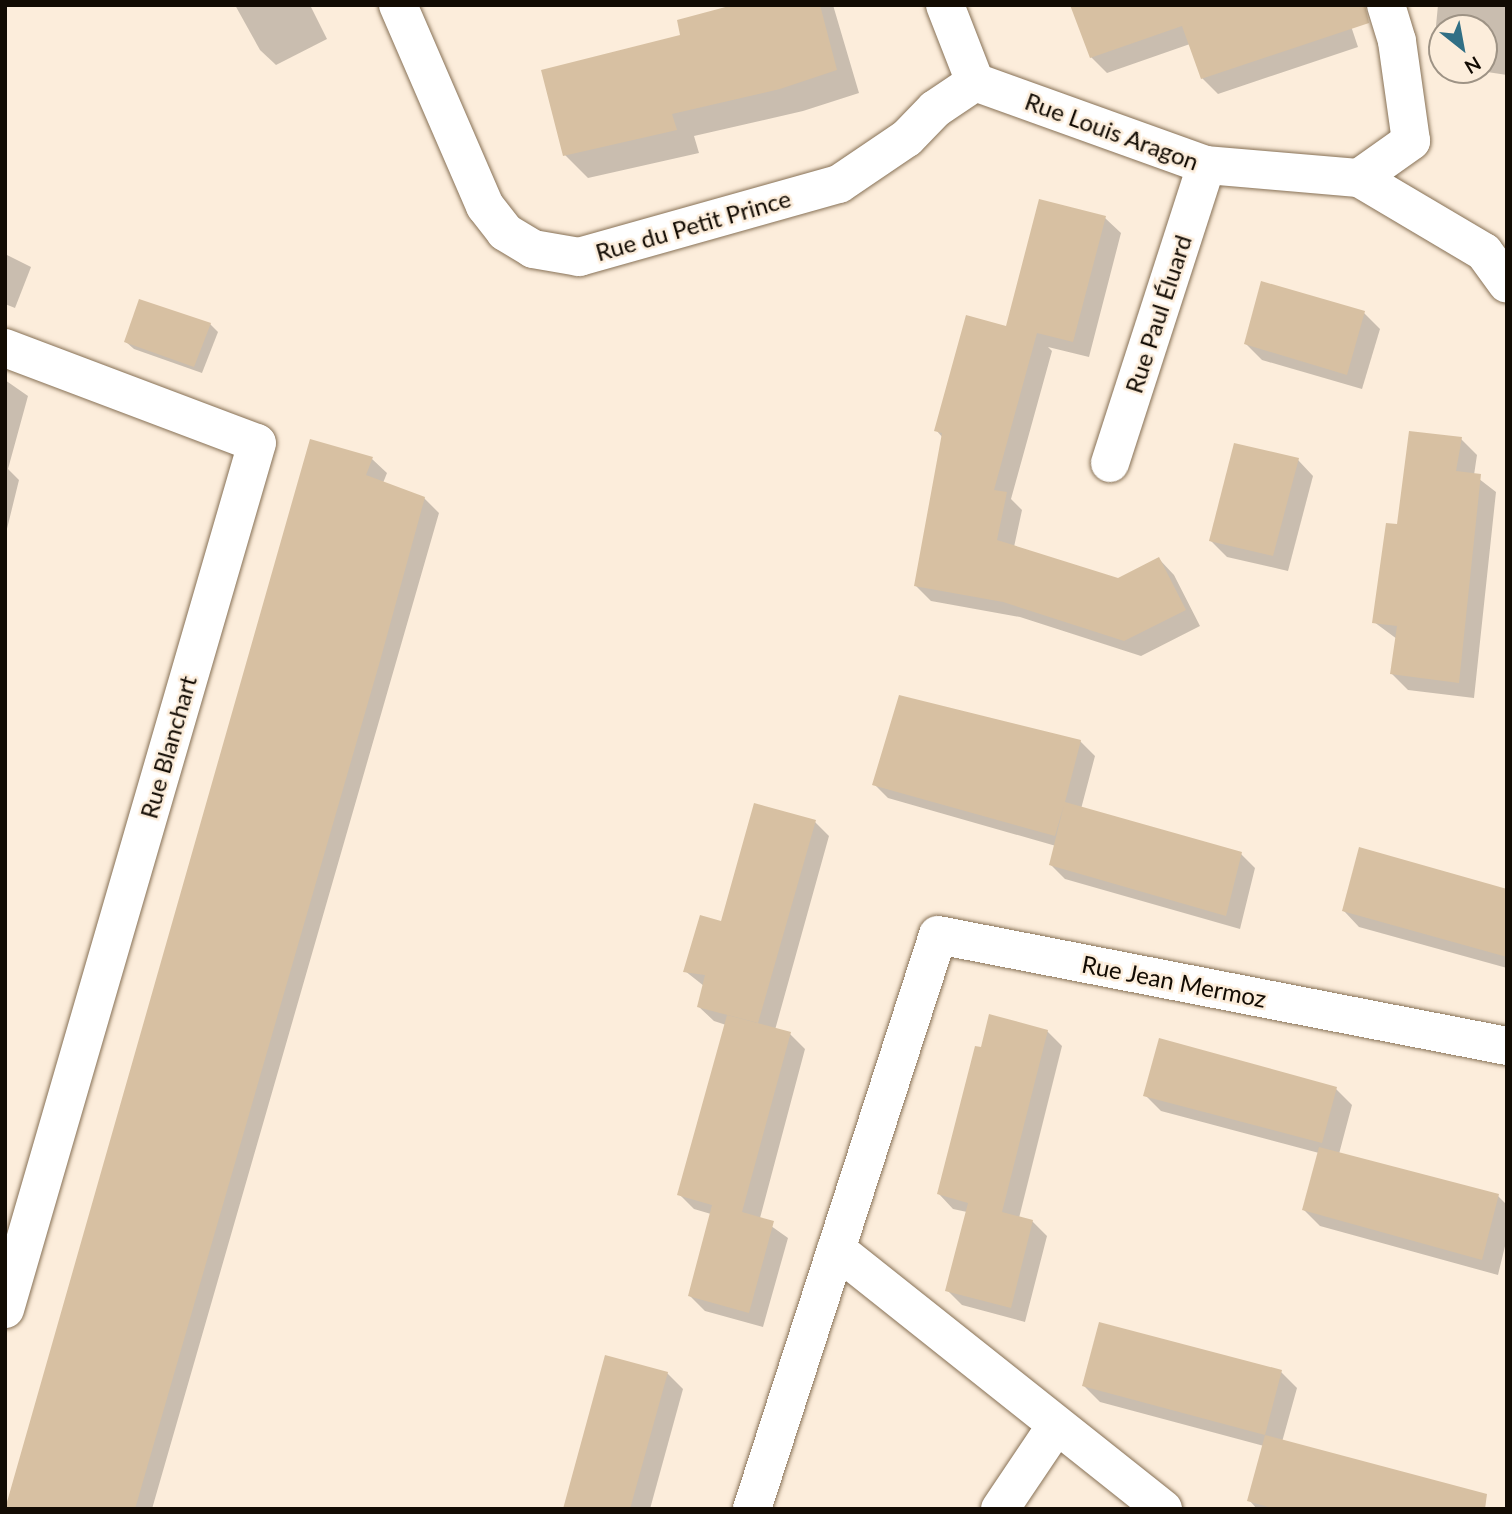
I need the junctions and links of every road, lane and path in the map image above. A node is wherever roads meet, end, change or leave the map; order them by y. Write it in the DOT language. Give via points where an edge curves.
graph roads {
  1 [pos="397,5"];
  2 [pos="945,5"];
  3 [pos="1386,5"];
  4 [pos="975,82"];
  5 [pos="1206,165"];
  6 [pos="1359,178"];
  7 [pos="1507,284"];
  8 [pos="5,348"];
  9 [pos="1110,463"];
  10 [pos="1507,1046"];
  11 [pos="836,1249"];
  12 [pos="5,1309"];
  13 [pos="1055,1427"];
  14 [pos="752,1509"];
  15 [pos="1000,1509"];
  16 [pos="1163,1509"];
  1 -- 4 [label="street, Rue du Petit Prince" via="485,206 505,232 533,249 579,257 839,184 907,138 935,109"];
  2 -- 4 [label="street"];
  3 -- 6 [label="street" via="1397,41 1411,141"];
  4 -- 5 [label="street, Rue Louis Aragon"];
  5 -- 6 [label="street, Rue Louis Aragon"];
  5 -- 9 [label="street, Rue Paul Éluard"];
  6 -- 7 [label="street, Rue Louis Aragon" via="1484,251"];
  8 -- 12 [label="street, Rue Blanchart" via="257,443"];
  10 -- 11 [label="street, Rue Jean Mermoz" via="938,935"];
  11 -- 13 [label="street"];
  11 -- 14 [label="street"];
  13 -- 15 [label="street"];
  13 -- 16 [label="street"];
}
